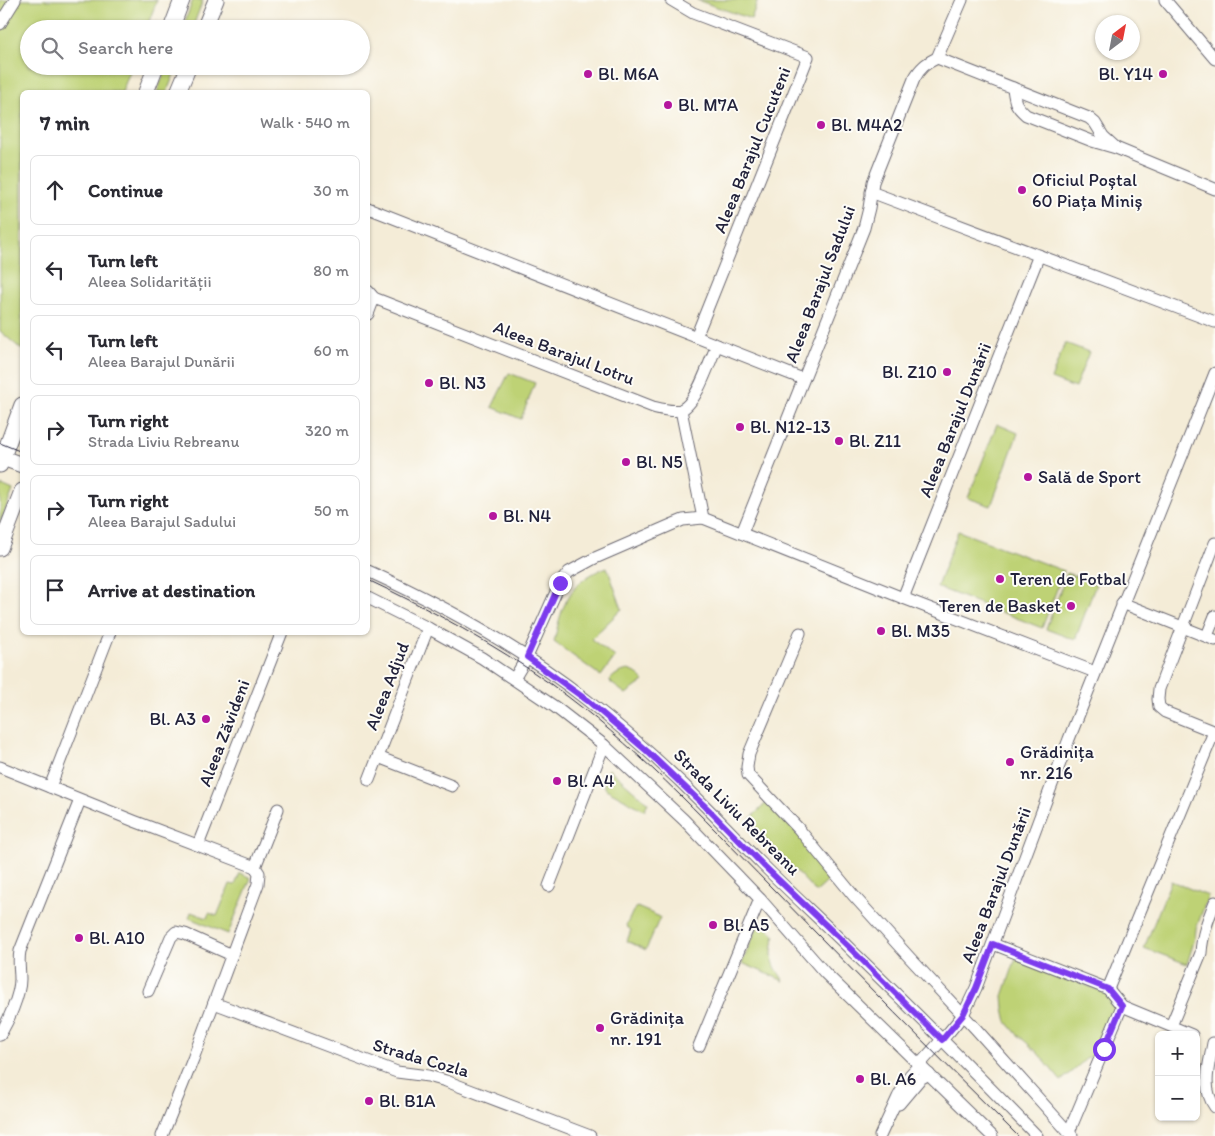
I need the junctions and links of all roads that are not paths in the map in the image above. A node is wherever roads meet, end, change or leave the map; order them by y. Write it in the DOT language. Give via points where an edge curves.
graph roads {
  1 [pos="15,0"];
  2 [pos="182,0"];
  3 [pos="216,0"];
  4 [pos="671,0"];
  5 [pos="962,0"];
  6 [pos="1165,0"];
  7 [pos="174,20"];
  8 [pos="208,20"];
  9 [pos="0,24"];
  10 [pos="937,58"];
  11 [pos="1215,60"];
  12 [pos="153,75"];
  13 [pos="185,75"];
  14 [pos="1013,88"];
  15 [pos="147,90"];
  16 [pos="179,90"];
  17 [pos="1116,148"];
  18 [pos="1215,189"];
  19 [pos="871,192"];
  20 [pos="370,209"];
  21 [pos="1039,255"];
  22 [pos="371,294"];
  23 [pos="1215,322"];
  24 [pos="696,337"];
  25 [pos="717,345"];
  26 [pos="1215,374"];
  27 [pos="803,379"];
  28 [pos="1211,396"];
  29 [pos="20,409"];
  30 [pos="681,410"];
  31 [pos="12,427"];
  32 [pos="1,460"];
  33 [pos="20,465"];
  34 [pos="20,496"];
  35 [pos="703,518"];
  36 [pos="742,533"];
  37 [pos="1215,543"];
  38 [pos="0,548"];
  39 [pos="370,572"];
  40 [pos="903,598"];
  41 [pos="370,599"];
  42 [pos="1122,604"];
  43 [pos="1215,616"];
  44 [pos="1182,627"];
  45 [pos="428,628"];
  46 [pos="800,633"];
  47 [pos="109,635"];
  48 [pos="281,635"];
  49 [pos="1211,638"];
  50 [pos="527,657"];
  51 [pos="1095,672"];
  52 [pos="514,679"];
  53 [pos="1215,732"];
  54 [pos="604,746"];
  55 [pos="378,757"];
  56 [pos="0,767"];
  57 [pos="369,780"];
  58 [pos="452,786"];
  59 [pos="50,788"];
  60 [pos="80,800"];
  61 [pos="278,809"];
  62 [pos="198,846"];
  63 [pos="254,867"];
  64 [pos="548,886"];
  65 [pos="760,898"];
  66 [pos="1215,902"];
  67 [pos="993,944"];
  68 [pos="232,955"];
  69 [pos="1108,989"];
  70 [pos="148,991"];
  71 [pos="214,1002"];
  72 [pos="1122,1006"];
  73 [pos="963,1015"];
  74 [pos="1171,1026"];
  75 [pos="1183,1031"];
  76 [pos="0,1035"];
  77 [pos="1200,1038"];
  78 [pos="942,1040"];
  79 [pos="1214,1043"];
  80 [pos="699,1046"];
  81 [pos="919,1065"];
  82 [pos="929,1074"];
  83 [pos="1215,1107"];
  84 [pos="892,1110"];
  85 [pos="1070,1134"];
  86 [pos="162,1136"];
  87 [pos="590,1136"];
  88 [pos="880,1136"];
  89 [pos="992,1136"];
  90 [pos="1037,1136"];
  1 -- 9 [label="street"];
  2 -- 7 [label="main road"];
  3 -- 8 [label="main road"];
  4 -- 24 [label="street, Aleea Barajul Cucuteni" via="693,13 808,57"];
  5 -- 10 [label="street"];
  6 -- 11 [label="street"];
  10 -- 14 [label="street"];
  10 -- 19 [label="street, Aleea Barajul Sadului" via="919,69"];
  12 -- 15 [label="main road"];
  13 -- 16 [label="main road"];
  14 -- 17 [label="street" via="1089,118"];
  14 -- 17 [label="street" via="1015,102 1026,115"];
  17 -- 18 [label="street"];
  19 -- 21 [label="street"];
  19 -- 27 [label="street, Aleea Barajul Sadului" via="864,228"];
  20 -- 24 [label="street"];
  21 -- 23 [label="street"];
  21 -- 40 [label="street, Aleea Barajul Dunării"];
  22 -- 30 [label="street, Aleea Barajul Lotru" via="652,407"];
  24 -- 25 [label="street"];
  25 -- 27 [label="street"];
  25 -- 30 [label="street" via="695,396"];
  26 -- 28 [label="street, Aleea Barajul Dunării"];
  27 -- 36 [label="street, Aleea Barajul Sadului"];
  28 -- 42 [label="street, Aleea Barajul Dunării"];
  29 -- 31 [label="main road"];
  30 -- 35 [label="street"];
  31 -- 32 [label="main road"];
  32 -- 33 [label="main road"];
  34 -- 38 [label="main road"];
  35 -- 36 [label="street"];
  35 -- 50 [label="street" via="672,525 569,572 560,583"];
  36 -- 40 [label="street"];
  37 -- 44 [label="street"];
  39 -- 50 [label="street, Strada Liviu Rebreanu" via="484,630"];
  40 -- 51 [label="street"];
  41 -- 45 [label="street"];
  42 -- 44 [label="street"];
  42 -- 51 [label="street, Aleea Barajul Dunării"];
  43 -- 49 [label="street"];
  44 -- 49 [label="street"];
  44 -- 53 [label="street" via="1159,689 1159,707"];
  45 -- 52 [label="street"];
  45 -- 55 [label="street, Aleea Adjud"];
  46 -- 73 [label="street, Strada Liviu Rebreanu" via="749,754 748,775"];
  47 -- 59 [label="street"];
  48 -- 62 [label="street, Aleea Zăvideni"];
  50 -- 52 [label="street"];
  50 -- 78 [label="street, Strada Liviu Rebreanu" via="588,701 648,752"];
  51 -- 67 [label="street, Aleea Barajul Dunării"];
  52 -- 54 [label="street"];
  53 -- 69 [label="street"];
  54 -- 64 [label="street"];
  54 -- 65 [label="street" via="684,820"];
  55 -- 57 [label="street, Aleea Adjud"];
  55 -- 58 [label="street, Aleea Adjud"];
  56 -- 59 [label="street"];
  59 -- 60 [label="street"];
  60 -- 62 [label="street"];
  60 -- 76 [label="street" via="20,951 19,990"];
  61 -- 63 [label="street"];
  62 -- 63 [label="street"];
  63 -- 68 [label="street" via="259,873 258,884"];
  65 -- 80 [label="street"];
  65 -- 81 [label="street" via="825,973"];
  66 -- 74 [label="street" via="1205,928 1201,954"];
  67 -- 69 [label="street"];
  67 -- 73 [label="street, Aleea Barajul Dunării"];
  68 -- 70 [label="street" via="176,932 171,936"];
  68 -- 71 [label="street"];
  69 -- 72 [label="street"];
  71 -- 86 [label="street"];
  71 -- 87 [label="street, Strada Cozla" via="397,1072 446,1081"];
  72 -- 74 [label="street"];
  72 -- 85 [label="street"];
  73 -- 78 [label="street, Aleea Barajul Dunării"];
  73 -- 85 [label="street, Strada Liviu Rebreanu"];
  74 -- 75 [label="street"];
  77 -- 79 [label="street"];
  78 -- 81 [label="street, Aleea Barajul Dunării"];
  78 -- 90 [label="street, Strada Liviu Rebreanu"];
  79 -- 83 [label="street" via="1207,1089"];
  81 -- 82 [label="street"];
  81 -- 84 [label="street, Aleea Barajul Dunării" via="902,1088"];
  82 -- 84 [label="street" via="920,1079"];
  82 -- 89 [label="street"];
  84 -- 88 [label="street, Aleea Barajul Dunării"];
}
